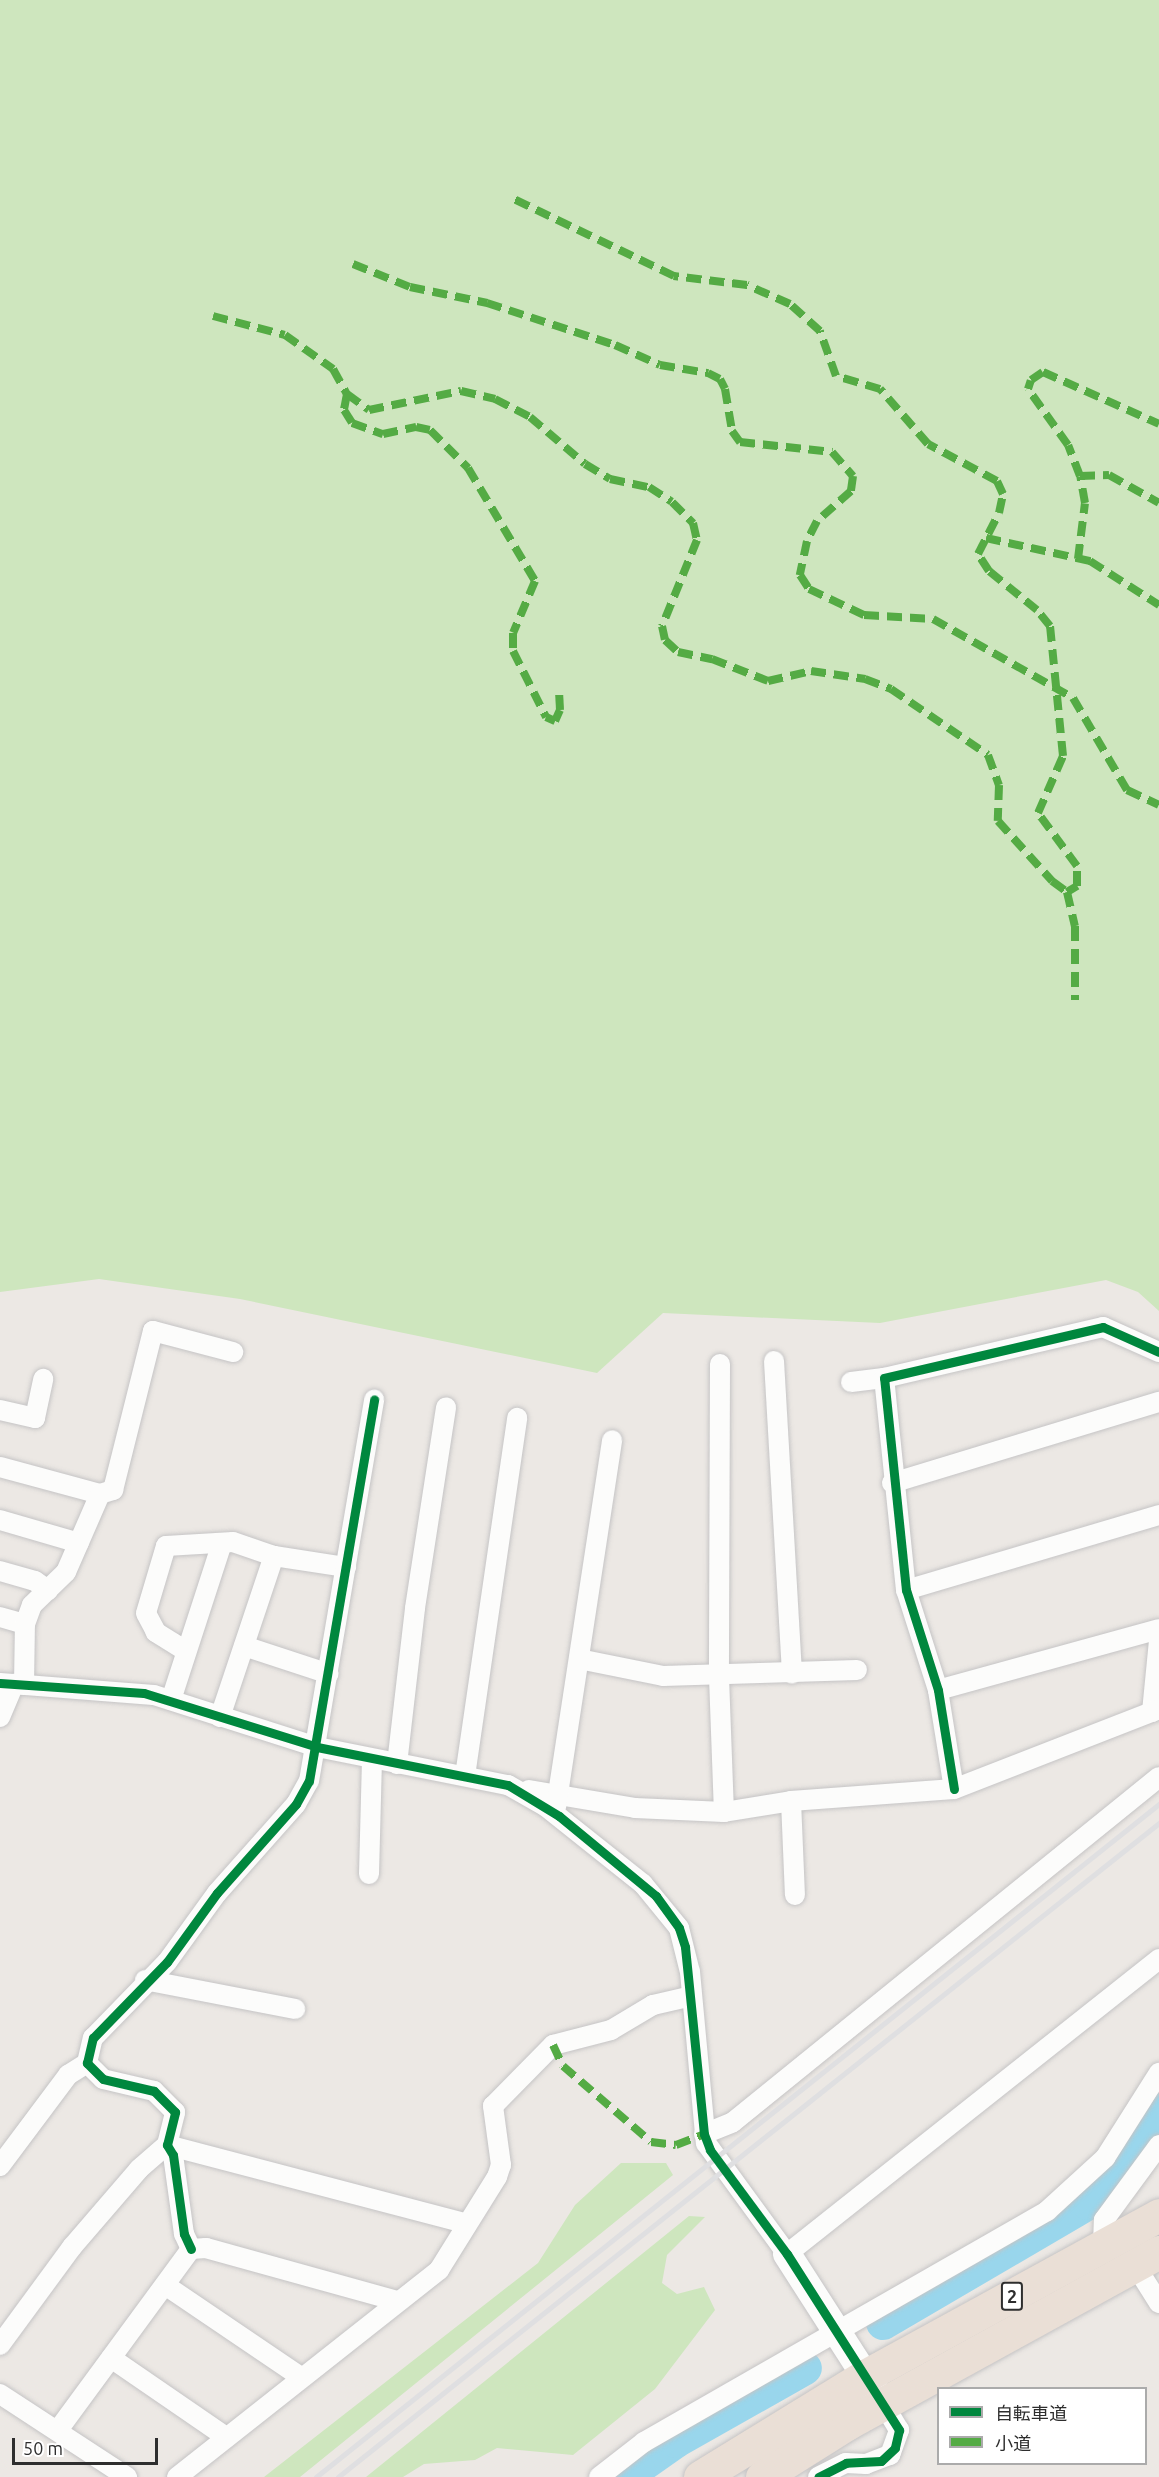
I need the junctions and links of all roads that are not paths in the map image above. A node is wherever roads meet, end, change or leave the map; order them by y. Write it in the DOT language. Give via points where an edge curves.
graph roads {
  1 [pos="233,1352"];
  2 [pos="1159,1352"];
  3 [pos="774,1361"];
  4 [pos="720,1364"];
  5 [pos="884,1378"];
  6 [pos="43,1379"];
  7 [pos="851,1382"];
  8 [pos="374,1400"];
  9 [pos="1159,1402"];
  10 [pos="446,1407"];
  11 [pos="0,1410"];
  12 [pos="517,1418"];
  13 [pos="612,1440"];
  14 [pos="0,1467"];
  15 [pos="892,1483"];
  16 [pos="100,1494"];
  17 [pos="1159,1515"];
  18 [pos="0,1520"];
  19 [pos="79,1543"];
  20 [pos="222,1543"];
  21 [pos="274,1556"];
  22 [pos="346,1567"];
  23 [pos="0,1571"];
  24 [pos="48,1590"];
  25 [pos="906,1590"];
  26 [pos="0,1617"];
  27 [pos="25,1624"];
  28 [pos="1159,1629"];
  29 [pos="1159,1641"];
  30 [pos="244,1646"];
  31 [pos="186,1651"];
  32 [pos="579,1659"];
  33 [pos="857,1670"];
  34 [pos="792,1673"];
  35 [pos="329,1674"];
  36 [pos="719,1677"];
  37 [pos="13,1684"];
  38 [pos="938,1690"];
  39 [pos="171,1700"];
  40 [pos="1156,1710"];
  41 [pos="0,1717"];
  42 [pos="220,1717"];
  43 [pos="317,1747"];
  44 [pos="372,1760"];
  45 [pos="397,1764"];
  46 [pos="465,1776"];
  47 [pos="1159,1777"];
  48 [pos="954,1789"];
  49 [pos="790,1800"];
  50 [pos="556,1805"];
  51 [pos="724,1812"];
  52 [pos="369,1874"];
  53 [pos="795,1895"];
  54 [pos="1159,1959"];
  55 [pos="145,1980"];
  56 [pos="692,1996"];
  57 [pos="295,2008"];
  58 [pos="87,2063"];
  59 [pos="1159,2073"];
  60 [pos="704,2134"];
  61 [pos="167,2145"];
  62 [pos="1159,2145"];
  63 [pos="0,2166"];
  64 [pos="1159,2215"];
  65 [pos="464,2223"];
  66 [pos="1104,2245"];
  67 [pos="191,2249"];
  68 [pos="787,2254"];
  69 [pos="1147,2259"];
  70 [pos="165,2285"];
  71 [pos="1158,2298"];
  72 [pos="397,2301"];
  73 [pos="834,2329"];
  74 [pos="0,2344"];
  75 [pos="111,2358"];
  76 [pos="865,2376"];
  77 [pos="301,2378"];
  78 [pos="0,2394"];
  79 [pos="883,2403"];
  80 [pos="58,2430"];
  81 [pos="226,2438"];
  82 [pos="857,2470"];
  83 [pos="127,2477"];
  84 [pos="177,2477"];
  85 [pos="599,2477"];
  86 [pos="700,2477"];
  87 [pos="762,2477"];
  88 [pos="818,2477"];
  1 -- 16 [label="street" via="153,1332 113,1490"];
  2 -- 5 [label="street" via="1103,1327"];
  3 -- 34 [label="street"];
  4 -- 36 [label="street"];
  5 -- 7 [label="street"];
  5 -- 15 [label="street"];
  6 -- 11 [label="street" via="35,1418"];
  8 -- 22 [label="street"];
  9 -- 15 [label="street"];
  10 -- 45 [label="street" via="415,1608"];
  12 -- 46 [label="street"];
  13 -- 32 [label="street"];
  14 -- 16 [label="street"];
  15 -- 25 [label="street"];
  16 -- 19 [label="street"];
  17 -- 25 [label="street"];
  18 -- 19 [label="street"];
  19 -- 24 [label="street" via="66,1572"];
  20 -- 21 [label="street"];
  20 -- 31 [label="street"];
  20 -- 31 [label="street" via="166,1546 146,1613 156,1632"];
  21 -- 22 [label="street"];
  21 -- 30 [label="street"];
  22 -- 35 [label="street"];
  23 -- 24 [label="street" via="35,1581"];
  24 -- 27 [label="street" via="32,1605"];
  25 -- 38 [label="street"];
  26 -- 27 [label="street"];
  27 -- 37 [label="street"];
  28 -- 38 [label="street"];
  29 -- 40 [label="street"];
  30 -- 35 [label="street"];
  30 -- 42 [label="street"];
  31 -- 39 [label="street"];
  32 -- 36 [label="street" via="663,1676"];
  32 -- 50 [label="street"];
  33 -- 34 [label="street"];
  34 -- 36 [label="street"];
  35 -- 43 [label="street"];
  36 -- 51 [label="street"];
  37 -- 39 [label="street" via="125,1691"];
  37 -- 41 [label="street"];
  38 -- 48 [label="street"];
  39 -- 42 [label="street"];
  40 -- 48 [label="street"];
  42 -- 43 [label="street"];
  43 -- 44 [label="street"];
  43 -- 55 [label="street" via="309,1782 296,1804 217,1893 167,1962"];
  44 -- 45 [label="street"];
  44 -- 52 [label="street"];
  45 -- 46 [label="street"];
  46 -- 50 [label="street" via="508,1785"];
  47 -- 60 [label="street" via="733,2122"];
  48 -- 49 [label="street"];
  49 -- 51 [label="street"];
  49 -- 53 [label="street"];
  50 -- 51 [label="street"];
  50 -- 56 [label="street" via="669,1912 685,1947"];
  54 -- 68 [label="street"];
  55 -- 57 [label="street"];
  55 -- 58 [label="street" via="93,2038"];
  56 -- 60 [label="street"];
  56 -- 65 [label="street" via="653,2005 611,2030 554,2045 538,2060 493,2106 501,2165"];
  58 -- 61 [label="street" via="103,2079 153,2091 171,2103 175,2112"];
  58 -- 63 [label="street" via="68,2075"];
  59 -- 73 [label="street" via="1105,2157 1047,2211"];
  60 -- 68 [label="street" via="710,2150"];
  61 -- 65 [label="street"];
  61 -- 67 [label="street" via="173,2155 184,2234"];
  61 -- 74 [label="street" via="139,2169 72,2247"];
  62 -- 66 [label="street" via="1104,2220"];
  64 -- 66 [label="highway, 2"];
  65 -- 72 [label="street" via="439,2270"];
  66 -- 76 [label="highway, 2"];
  67 -- 70 [label="street"];
  67 -- 72 [label="street" via="206,2248"];
  68 -- 73 [label="street"];
  69 -- 71 [label="street"];
  69 -- 79 [label="highway, 2"];
  70 -- 75 [label="street"];
  70 -- 77 [label="street"];
  72 -- 77 [label="street"];
  73 -- 76 [label="street"];
  73 -- 85 [label="street" via="644,2442"];
  75 -- 80 [label="street"];
  75 -- 81 [label="street"];
  76 -- 79 [label="street"];
  76 -- 86 [label="highway, 2"];
  77 -- 81 [label="street"];
  78 -- 80 [label="street"];
  79 -- 82 [label="street" via="899,2430 895,2448 881,2461"];
  79 -- 87 [label="highway, 2"];
  80 -- 83 [label="street"];
  81 -- 84 [label="street"];
  82 -- 88 [label="street" via="837,2466"];
}
